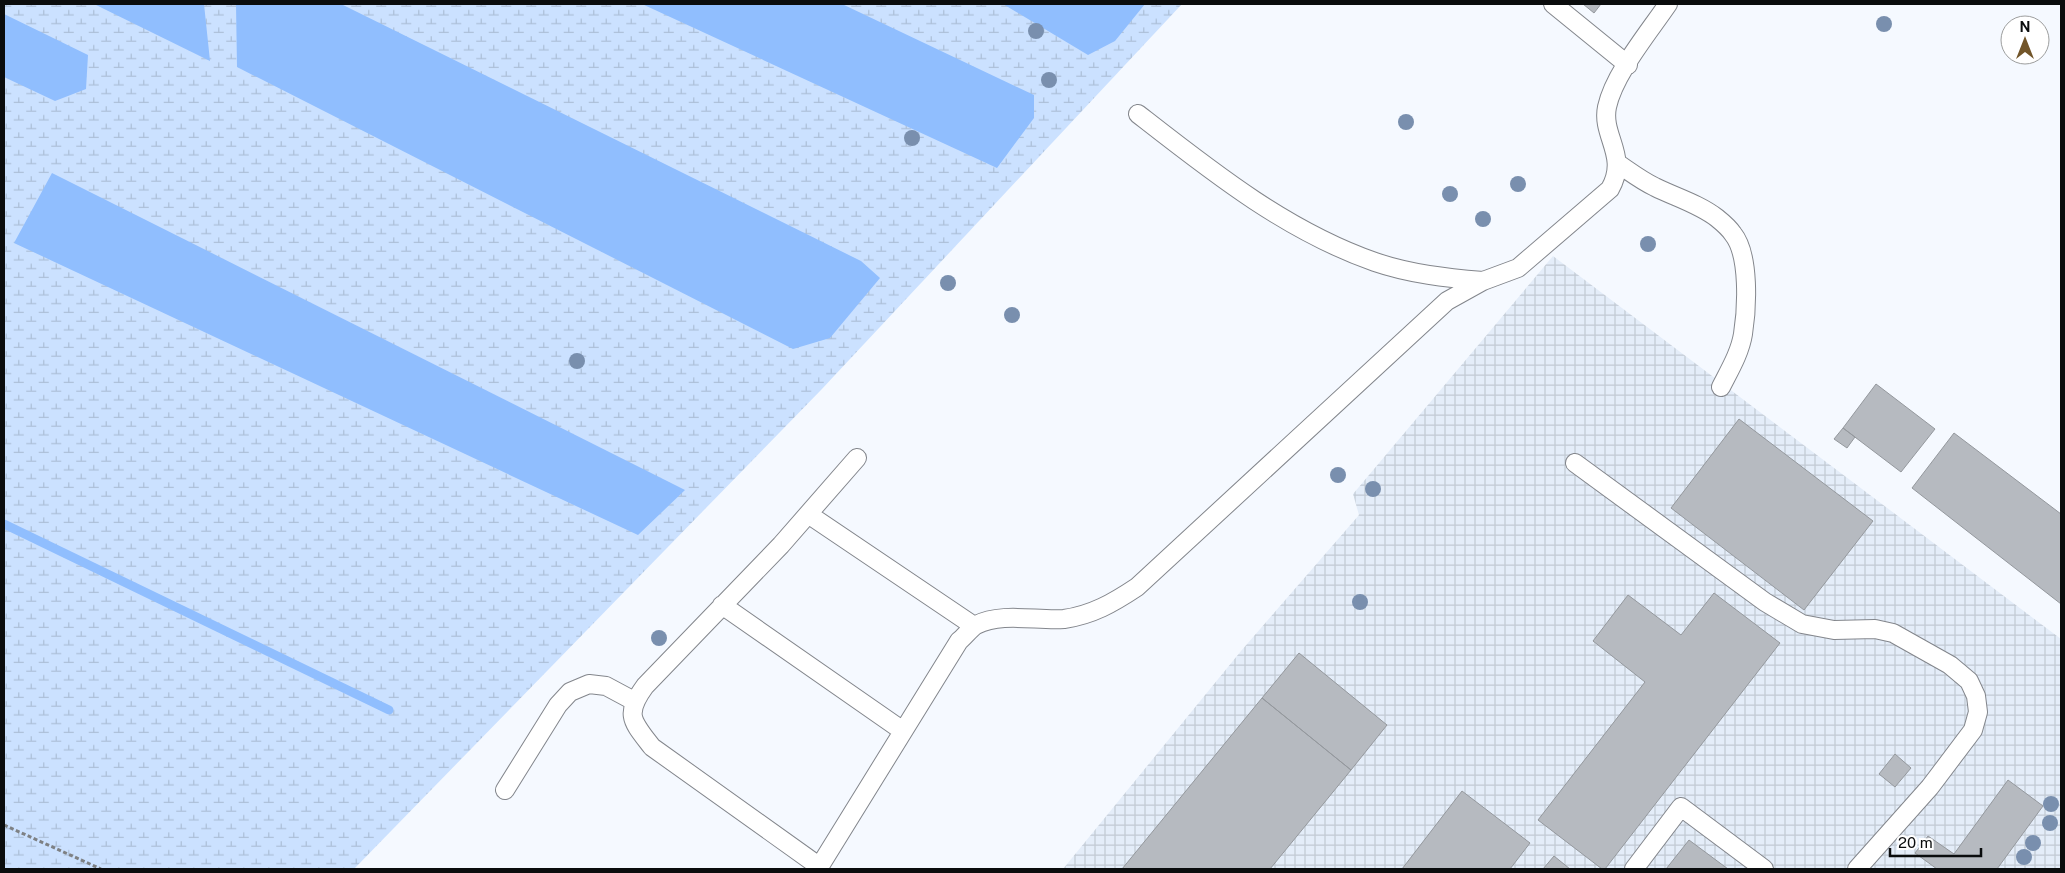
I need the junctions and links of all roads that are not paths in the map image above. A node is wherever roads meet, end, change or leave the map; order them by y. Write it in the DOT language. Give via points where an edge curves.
graph roads {
  1 [pos="1554,4"];
  2 [pos="1668,4"];
  3 [pos="1628,64"];
  4 [pos="1138,114"];
  5 [pos="1617,163"];
  6 [pos="1484,281"];
  7 [pos="1721,387"];
  8 [pos="857,458"];
  9 [pos="1574,463"];
  10 [pos="808,514"];
  11 [pos="722,605"];
  12 [pos="974,626"];
  13 [pos="634,700"];
  14 [pos="903,730"];
  15 [pos="504,790"];
  16 [pos="819,868"];
  17 [pos="1634,869"];
  18 [pos="1764,869"];
  19 [pos="1857,869"];
  1 -- 3 [label="lane"];
  2 -- 3 [label="lane"];
  3 -- 5 [label="lane" via="1614,86 1605,121"];
  4 -- 6 [label="lane" via="1222,179 1323,241 1376,263 1428,276"];
  5 -- 6 [label="lane" via="1610,189 1518,268"];
  5 -- 7 [label="lane" via="1653,186 1715,217 1734,234 1741,250 1745,293 1742,335"];
  6 -- 12 [label="lane" via="1447,301 1137,588 1093,613 1064,618 1004,618"];
  8 -- 10 [label="lane"];
  9 -- 19 [label="lane" via="1765,602 1802,624 1834,630 1875,629 1893,633 1950,665 1969,681 1976,696 1978,712 1973,730 1930,787"];
  10 -- 11 [label="lane"];
  10 -- 12 [label="lane"];
  11 -- 13 [label="lane"];
  11 -- 14 [label="lane"];
  12 -- 14 [label="lane" via="959,641"];
  13 -- 15 [label="lane" via="606,686 589,684 570,692 558,705"];
  13 -- 16 [label="lane" via="631,717 652,747"];
  14 -- 16 [label="lane"];
  17 -- 18 [label="lane" via="1681,807"];
}
